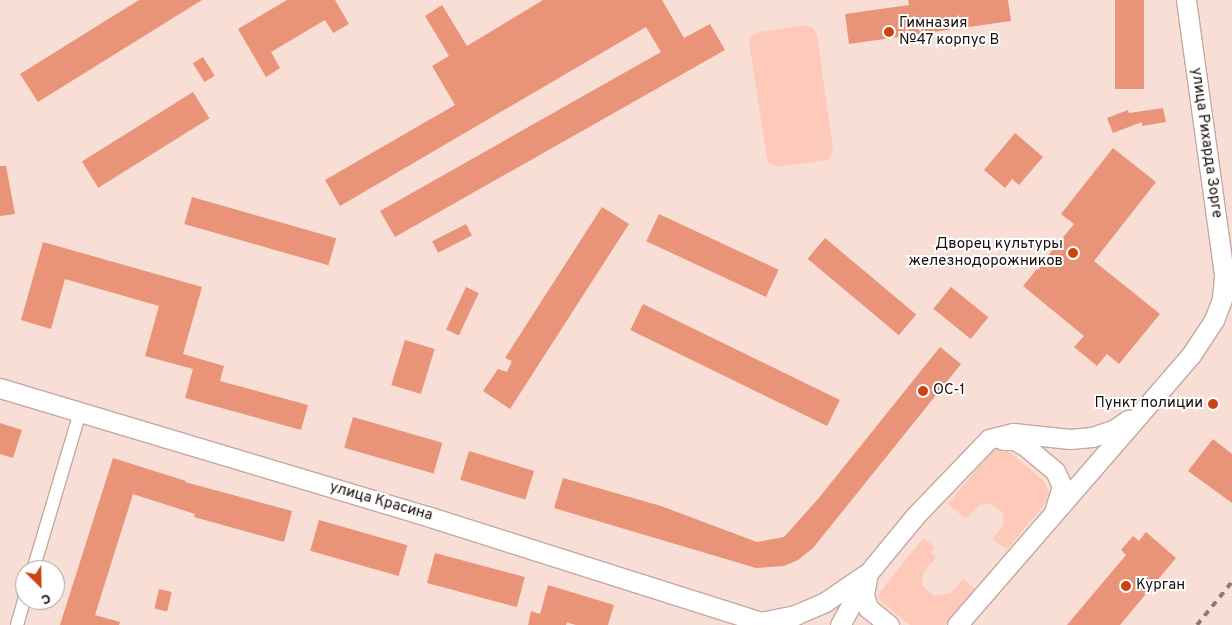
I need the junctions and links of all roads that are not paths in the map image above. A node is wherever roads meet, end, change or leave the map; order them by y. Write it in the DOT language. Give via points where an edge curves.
graph roads {
  1 [pos="1186,0"];
  2 [pos="0,388"];
  3 [pos="1144,409"];
  4 [pos="80,412"];
  5 [pos="989,439"];
  6 [pos="1055,510"];
  7 [pos="36,560"];
  8 [pos="869,572"];
  9 [pos="21,610"];
  10 [pos="765,624"];
  11 [pos="17,625"];
  12 [pos="840,625"];
  13 [pos="888,625"];
  14 [pos="957,625"];
  1 -- 3 [label="main road, улица Рихарда Зорге" via="1224,274 1222,299 1204,339"];
  2 -- 4 [label="main road, улица Красина"];
  3 -- 5 [label="main road" via="1115,428 1092,437 1070,439 1013,433"];
  3 -- 6 [label="main road, улица Рихарда Зорге"];
  4 -- 7 [label="street"];
  4 -- 10 [label="main road, улица Красина" via="430,517"];
  5 -- 6 [label="main road" via="1014,440 1054,471 1062,486"];
  5 -- 8 [label="main road" via="916,515"];
  6 -- 14 [label="main road, улица Рихарда Зорге"];
  8 -- 10 [label="main road" via="825,602"];
  8 -- 12 [label="main road"];
  8 -- 13 [label="main road" via="864,595 868,608"];
  9 -- 11 [label="street"];
}
